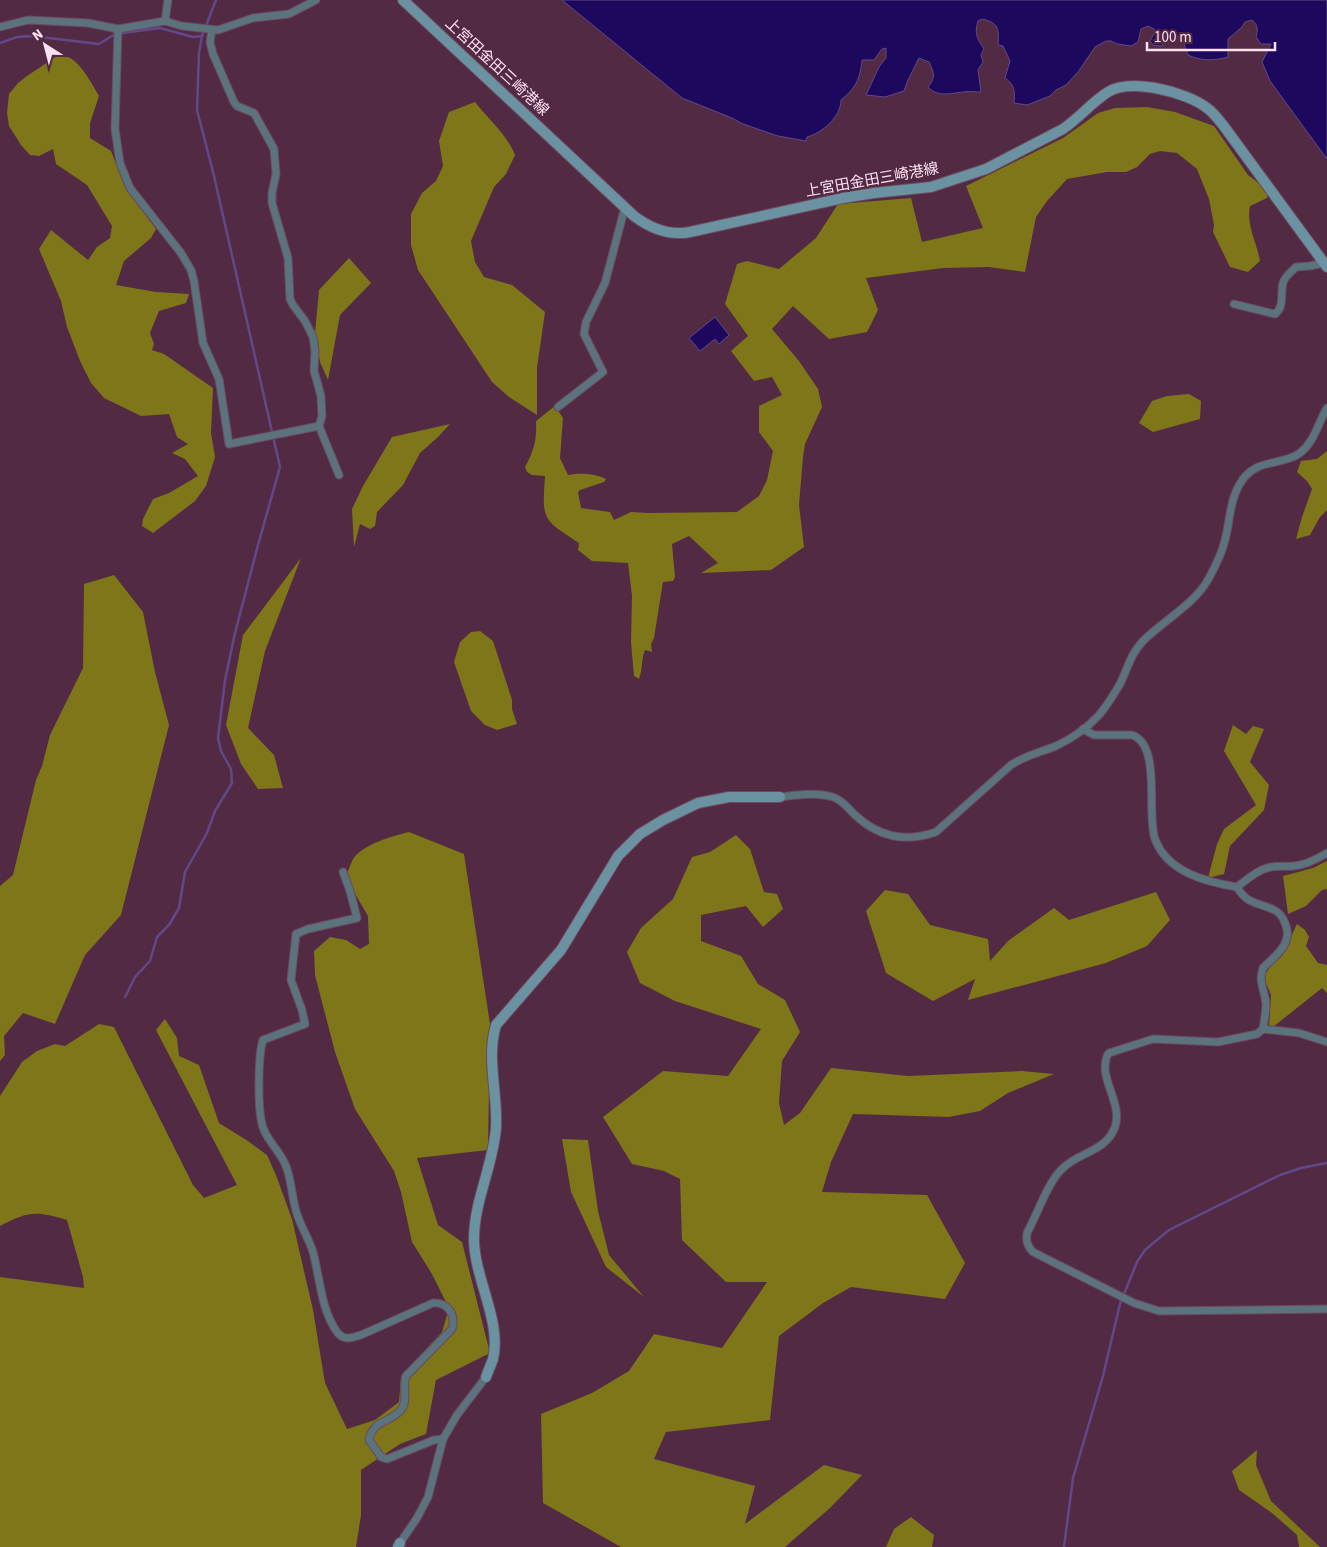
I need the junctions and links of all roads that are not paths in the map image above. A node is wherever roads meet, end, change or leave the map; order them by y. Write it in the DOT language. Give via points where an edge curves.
graph roads {
  1 [pos="168,0"];
  2 [pos="316,0"];
  3 [pos="403,0"];
  4 [pos="165,21"];
  5 [pos="0,27"];
  6 [pos="212,30"];
  7 [pos="118,32"];
  8 [pos="625,207"];
  9 [pos="1326,265"];
  10 [pos="1234,304"];
  11 [pos="558,408"];
  12 [pos="1327,408"];
  13 [pos="319,426"];
  14 [pos="340,475"];
  15 [pos="1083,729"];
  16 [pos="780,797"];
  17 [pos="1327,853"];
  18 [pos="343,872"];
  19 [pos="1237,887"];
  20 [pos="1263,1029"];
  21 [pos="1327,1042"];
  22 [pos="1327,1309"];
  23 [pos="486,1377"];
  24 [pos="443,1439"];
  25 [pos="399,1545"];
  1 -- 4 [label="street"];
  2 -- 6 [label="street" via="289,14 253,18"];
  3 -- 8 [label="main road, 上宮田金田三崎港線"];
  4 -- 6 [label="street"];
  4 -- 7 [label="street"];
  5 -- 7 [label="street" via="39,20 88,23"];
  6 -- 13 [label="street" via="213,54 234,102 254,113 274,149 276,174 272,203 288,258 290,299 305,321 315,345 314,371 322,416"];
  7 -- 13 [label="street" via="118,155 130,188 191,270 203,344 220,379 229,444"];
  8 -- 9 [label="main road, 上宮田金田三崎港線" via="646,224 684,233 874,192 931,187 986,169 1063,128 1108,92 1124,86 1147,86 1186,96 1207,107"];
  8 -- 11 [label="street" via="605,283 586,322 584,334 604,372"];
  9 -- 10 [label="street" via="1296,267 1283,281 1281,304 1275,314"];
  12 -- 15 [label="street" via="1316,434 1299,454 1262,465 1244,477 1230,504 1224,543 1208,580 1142,642 1110,700"];
  13 -- 14 [label="street"];
  15 -- 16 [label="street" via="1058,745 1024,756 936,832 920,838 883,834 862,822 832,797"];
  15 -- 19 [label="street" via="1094,735 1138,737 1146,748 1149,761 1153,830 1159,847 1171,860 1198,878"];
  16 -- 23 [label="main road" via="729,797 698,803 640,834 618,856 560,950 496,1025 492,1059 495,1141 482,1187 474,1240 477,1270 493,1328 493,1358"];
  17 -- 19 [label="street" via="1301,865 1267,868"];
  18 -- 24 [label="street" via="357,918 296,934 291,980 304,1024 264,1040 260,1056 261,1119 267,1138 287,1167 296,1212 312,1250 331,1322 338,1333 343,1338 361,1335 433,1302 451,1311 452,1329 406,1376 403,1407 376,1425 369,1440 381,1458 388,1459"];
  19 -- 20 [label="street" via="1248,900 1278,912 1287,927 1287,942 1261,974 1266,1006"];
  20 -- 21 [label="street" via="1299,1033"];
  20 -- 22 [label="street" via="1257,1034 1218,1042 1153,1039 1118,1049 1106,1056 1105,1073 1116,1114 1115,1128 1099,1148 1070,1162 1058,1174 1026,1240 1033,1252 1119,1296 1159,1311"];
  23 -- 24 [label="street"];
  24 -- 25 [label="street" via="428,1497"];
}
